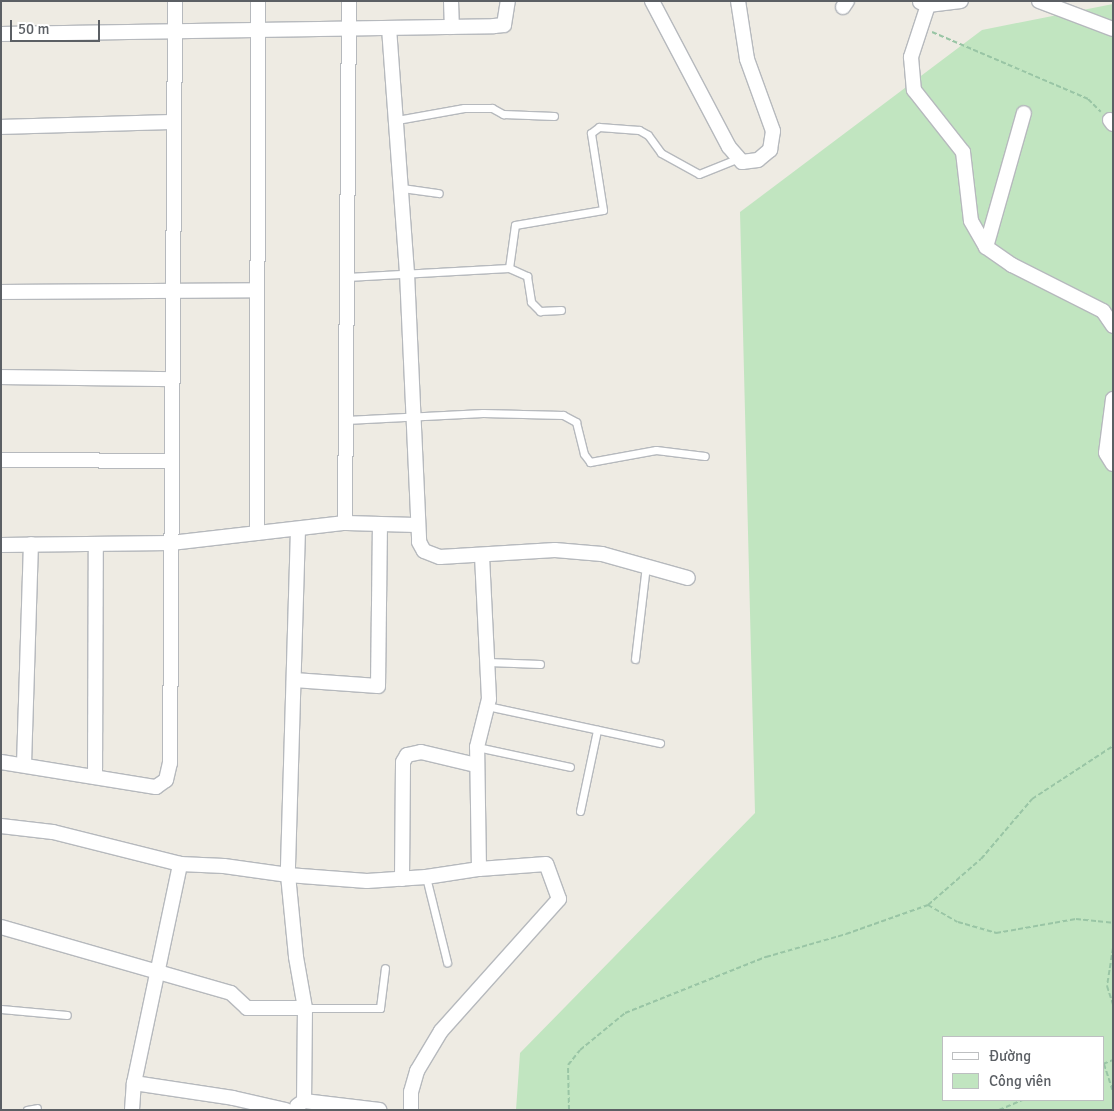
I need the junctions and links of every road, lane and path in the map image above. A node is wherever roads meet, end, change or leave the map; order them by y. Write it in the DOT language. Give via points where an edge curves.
graph roads {
  1 [pos="175,1"];
  2 [pos="258,1"];
  3 [pos="349,1"];
  4 [pos="451,1"];
  5 [pos="508,1"];
  6 [pos="652,1"];
  7 [pos="738,1"];
  8 [pos="961,1"];
  9 [pos="1038,1"];
  10 [pos="924,3"];
  11 [pos="452,27"];
  12 [pos="921,27"];
  13 [pos="389,28"];
  14 [pos="1113,29"];
  15 [pos="258,30"];
  16 [pos="349,30"];
  17 [pos="174,31"];
  18 [pos="1,34"];
  19 [pos="1024,113"];
  20 [pos="554,116"];
  21 [pos="397,120"];
  22 [pos="173,122"];
  23 [pos="1111,122"];
  24 [pos="1,126"];
  25 [pos="739,158"];
  26 [pos="402,188"];
  27 [pos="439,192"];
  28 [pos="986,247"];
  29 [pos="509,268"];
  30 [pos="407,273"];
  31 [pos="347,277"];
  32 [pos="174,290"];
  33 [pos="256,290"];
  34 [pos="1,292"];
  35 [pos="561,310"];
  36 [pos="1113,326"];
  37 [pos="1,377"];
  38 [pos="171,379"];
  39 [pos="1113,399"];
  40 [pos="414,417"];
  41 [pos="346,420"];
  42 [pos="705,456"];
  43 [pos="1,460"];
  44 [pos="170,461"];
  45 [pos="1113,464"];
  46 [pos="346,523"];
  47 [pos="417,524"];
  48 [pos="380,525"];
  49 [pos="298,529"];
  50 [pos="257,533"];
  51 [pos="171,543"];
  52 [pos="31,544"];
  53 [pos="1,545"];
  54 [pos="96,545"];
  55 [pos="482,555"];
  56 [pos="646,564"];
  57 [pos="688,578"];
  58 [pos="636,659"];
  59 [pos="488,662"];
  60 [pos="540,664"];
  61 [pos="294,680"];
  62 [pos="487,706"];
  63 [pos="597,730"];
  64 [pos="660,743"];
  65 [pos="1113,746"];
  66 [pos="477,747"];
  67 [pos="1,762"];
  68 [pos="24,765"];
  69 [pos="476,765"];
  70 [pos="570,767"];
  71 [pos="95,777"];
  72 [pos="580,811"];
  73 [pos="1,826"];
  74 [pos="180,864"];
  75 [pos="479,869"];
  76 [pos="288,875"];
  77 [pos="426,878"];
  78 [pos="402,879"];
  79 [pos="928,905"];
  80 [pos="1113,923"];
  81 [pos="1,927"];
  82 [pos="1113,948"];
  83 [pos="447,962"];
  84 [pos="385,968"];
  85 [pos="158,970"];
  86 [pos="1113,1004"];
  87 [pos="306,1008"];
  88 [pos="1,1009"];
  89 [pos="67,1015"];
  90 [pos="1104,1067"];
  91 [pos="134,1083"];
  92 [pos="1113,1092"];
  93 [pos="1021,1101"];
  94 [pos="298,1105"];
  95 [pos="38,1108"];
  96 [pos="27,1110"];
  97 [pos="132,1110"];
  98 [pos="286,1110"];
  99 [pos="379,1110"];
  100 [pos="411,1110"];
  101 [pos="569,1110"];
  102 [pos="999,1110"];
  1 -- 17 [label="street"];
  2 -- 15 [label="street"];
  3 -- 16 [label="street"];
  4 -- 11 [label="street"];
  5 -- 11 [label="street" via="504,25"];
  6 -- 25 [label="street" via="729,147"];
  7 -- 25 [label="street" via="747,59 773,131 770,150 758,160 742,162"];
  8 -- 10 [label="street"];
  9 -- 14 [label="street"];
  10 -- 12 [label="street"];
  11 -- 13 [label="street"];
  12 -- 23 [label="path" via="1088,99"];
  12 -- 28 [label="street" via="911,57 914,90 963,152 971,221"];
  13 -- 16 [label="street"];
  13 -- 21 [label="street"];
  15 -- 16 [label="street"];
  15 -- 17 [label="street"];
  15 -- 33 [label="street"];
  16 -- 31 [label="street"];
  17 -- 18 [label="street"];
  17 -- 22 [label="street"];
  19 -- 28 [label="street"];
  20 -- 21 [label="lane" via="503,114 492,108 464,108"];
  21 -- 26 [label="street"];
  22 -- 24 [label="street"];
  22 -- 32 [label="street"];
  25 -- 29 [label="lane" via="699,174 661,153 648,134 639,130 598,127 591,133 603,210 516,225"];
  26 -- 27 [label="lane"];
  26 -- 30 [label="street"];
  28 -- 36 [label="street" via="1012,265 1104,311"];
  29 -- 30 [label="lane"];
  29 -- 35 [label="lane" via="527,276 531,302 540,311"];
  30 -- 31 [label="lane"];
  30 -- 40 [label="street"];
  31 -- 41 [label="street"];
  32 -- 33 [label="street"];
  32 -- 34 [label="street"];
  32 -- 38 [label="street"];
  33 -- 50 [label="street"];
  37 -- 38 [label="street"];
  38 -- 44 [label="street"];
  39 -- 45 [label="street" via="1106,453"];
  40 -- 41 [label="lane"];
  40 -- 42 [label="lane" via="483,413 563,415 576,422 584,454 590,462 656,450"];
  40 -- 47 [label="street"];
  41 -- 46 [label="street"];
  43 -- 44 [label="street"];
  44 -- 51 [label="street"];
  46 -- 48 [label="street"];
  46 -- 49 [label="street"];
  47 -- 48 [label="street"];
  47 -- 55 [label="street" via="419,542 424,551 440,557"];
  48 -- 61 [label="street" via="378,686"];
  49 -- 50 [label="street"];
  49 -- 61 [label="street"];
  50 -- 51 [label="street"];
  51 -- 54 [label="street"];
  51 -- 71 [label="street" via="170,764 166,780 156,787"];
  52 -- 53 [label="street"];
  52 -- 54 [label="street"];
  52 -- 68 [label="street"];
  54 -- 71 [label="street"];
  55 -- 56 [label="street" via="555,550 602,554"];
  55 -- 59 [label="street"];
  56 -- 57 [label="street"];
  56 -- 58 [label="lane"];
  59 -- 60 [label="lane"];
  59 -- 62 [label="street"];
  61 -- 76 [label="street"];
  62 -- 63 [label="lane"];
  62 -- 66 [label="street"];
  63 -- 64 [label="lane"];
  63 -- 72 [label="lane"];
  65 -- 79 [label="path" via="1032,799 981,859"];
  66 -- 69 [label="street"];
  66 -- 70 [label="lane"];
  67 -- 68 [label="street"];
  68 -- 71 [label="street"];
  69 -- 75 [label="street"];
  69 -- 78 [label="street" via="421,752 407,756 403,762"];
  73 -- 74 [label="street" via="53,832"];
  74 -- 76 [label="street"];
  74 -- 85 [label="street"];
  75 -- 77 [label="street"];
  75 -- 100 [label="street" via="546,864 559,899 441,1031 417,1072 411,1092"];
  76 -- 78 [label="street" via="368,881"];
  76 -- 87 [label="street" via="296,956"];
  77 -- 78 [label="street"];
  77 -- 83 [label="lane"];
  79 -- 80 [label="path" via="958,922 996,933 1076,919"];
  79 -- 101 [label="path" via="758,960 625,1013 580,1050 568,1066"];
  81 -- 85 [label="street"];
  82 -- 86 [label="path" via="1107,986"];
  84 -- 87 [label="lane" via="380,1008"];
  85 -- 87 [label="street" via="231,993 247,1008"];
  85 -- 91 [label="street"];
  87 -- 94 [label="street"];
  88 -- 89 [label="lane"];
  90 -- 92 [label="path"];
  91 -- 97 [label="street"];
  91 -- 98 [label="street" via="233,1098"];
  93 -- 102 [label="path"];
  94 -- 99 [label="street"];
  95 -- 96 [label="lane"];
}
